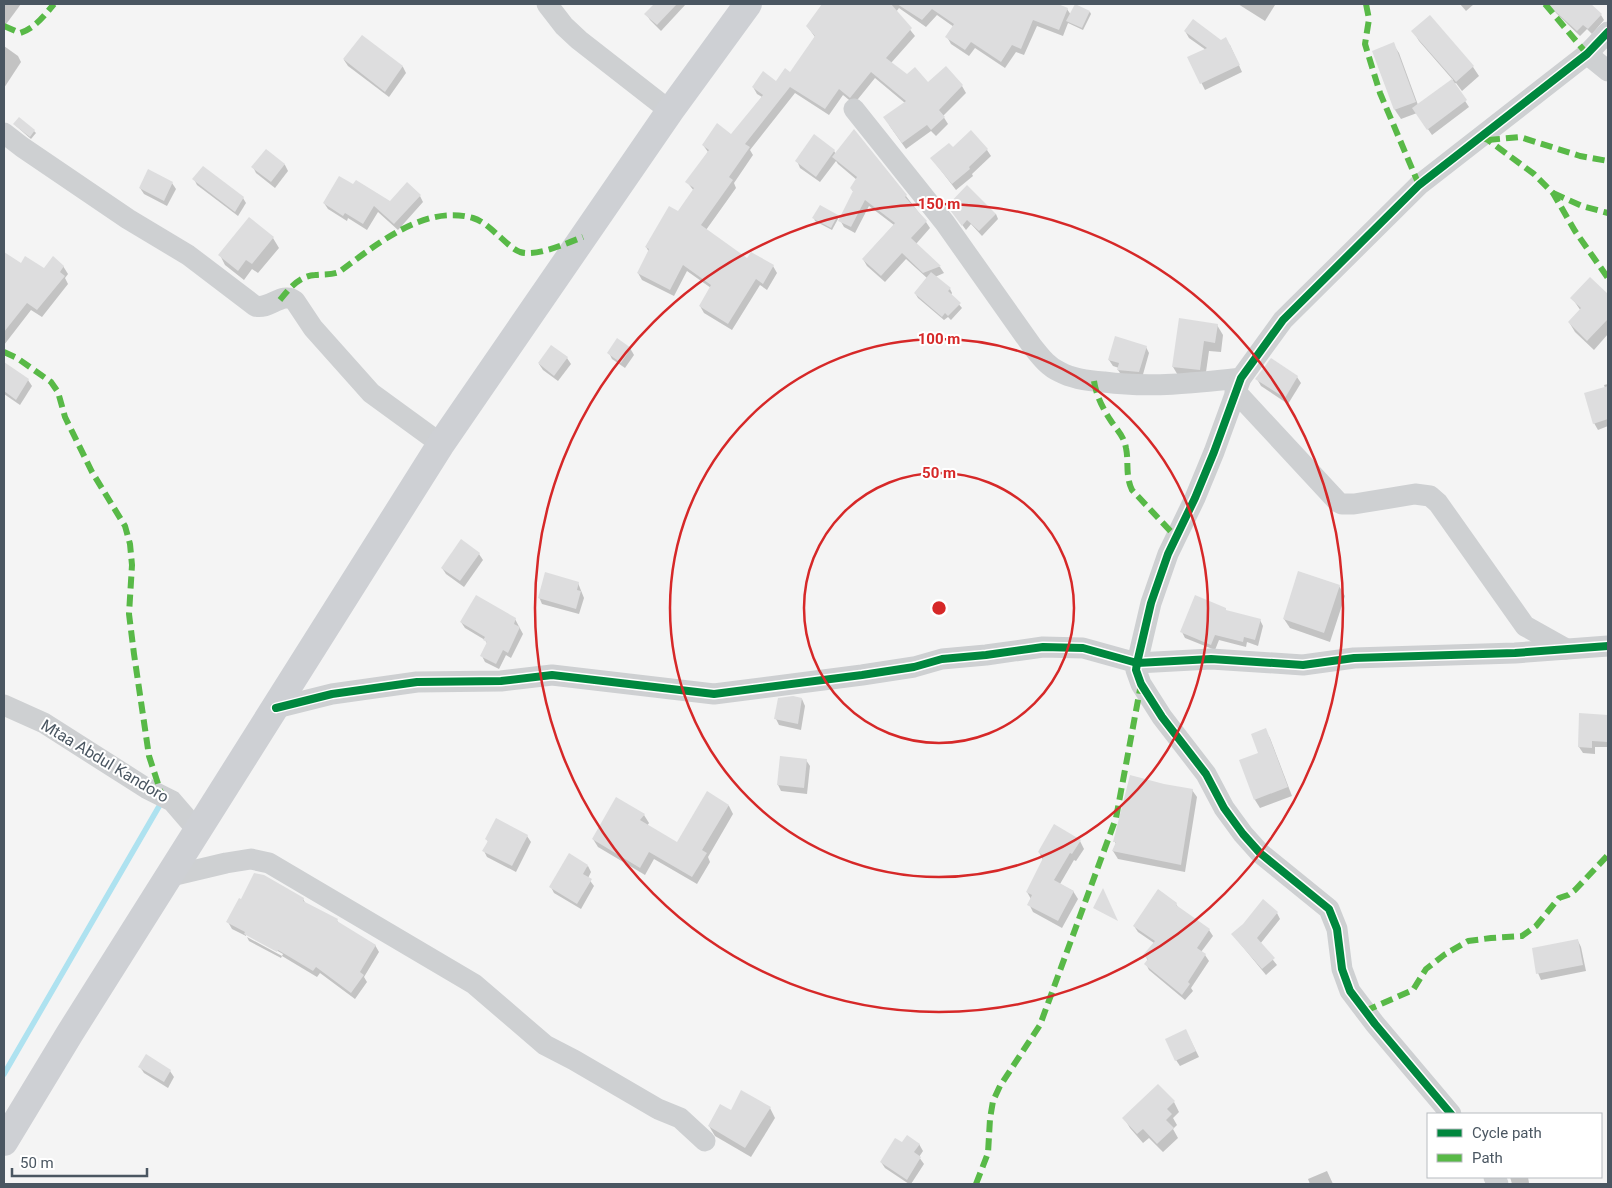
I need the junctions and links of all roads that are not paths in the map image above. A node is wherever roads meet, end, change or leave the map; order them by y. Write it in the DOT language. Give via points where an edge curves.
graph roads {
  1 [pos="547,4"];
  2 [pos="748,4"];
  3 [pos="1608,32"];
  4 [pos="1587,54"];
  5 [pos="1608,71"];
  6 [pos="854,108"];
  7 [pos="670,111"];
  8 [pos="4,133"];
  9 [pos="1238,385"];
  10 [pos="442,444"];
  11 [pos="1608,646"];
  12 [pos="1566,649"];
  13 [pos="1137,663"];
  14 [pos="4,705"];
  15 [pos="276,708"];
  16 [pos="197,830"];
  17 [pos="167,877"];
  18 [pos="1451,1113"];
  19 [pos="705,1141"];
  20 [pos="4,1142"];
  1 -- 7 [label="street" via="579,40"];
  2 -- 7 [label="main road"];
  3 -- 4 [label="street"];
  4 -- 5 [label="street"];
  4 -- 9 [label="street" via="1419,185 1283,320"];
  6 -- 9 [label="street" via="945,223 1045,362 1059,372 1094,381 1163,386"];
  7 -- 10 [label="main road"];
  8 -- 10 [label="street" via="128,219 188,255 255,306 264,307 286,297 291,298 371,393"];
  9 -- 12 [label="street" via="1338,502 1354,504 1415,494 1430,496 1525,626"];
  9 -- 13 [label="street" via="1195,498 1168,554"];
  10 -- 15 [label="main road"];
  11 -- 12 [label="street"];
  12 -- 13 [label="street" via="1354,658 1303,665 1211,659"];
  13 -- 15 [label="street" via="1083,648 1043,647 714,694 552,675 501,681 417,682 332,694"];
  13 -- 18 [label="street" via="1141,684 1206,774 1224,808 1243,834 1260,853 1328,910 1337,929 1342,969 1350,991"];
  14 -- 16 [label="street, Mtaa Abdul Kandoro" via="44,723 172,801"];
  15 -- 16 [label="main road"];
  16 -- 17 [label="main road"];
  17 -- 19 [label="street" via="251,859 269,862 474,984 545,1045 658,1109 680,1118"];
  17 -- 20 [label="main road"];
}
